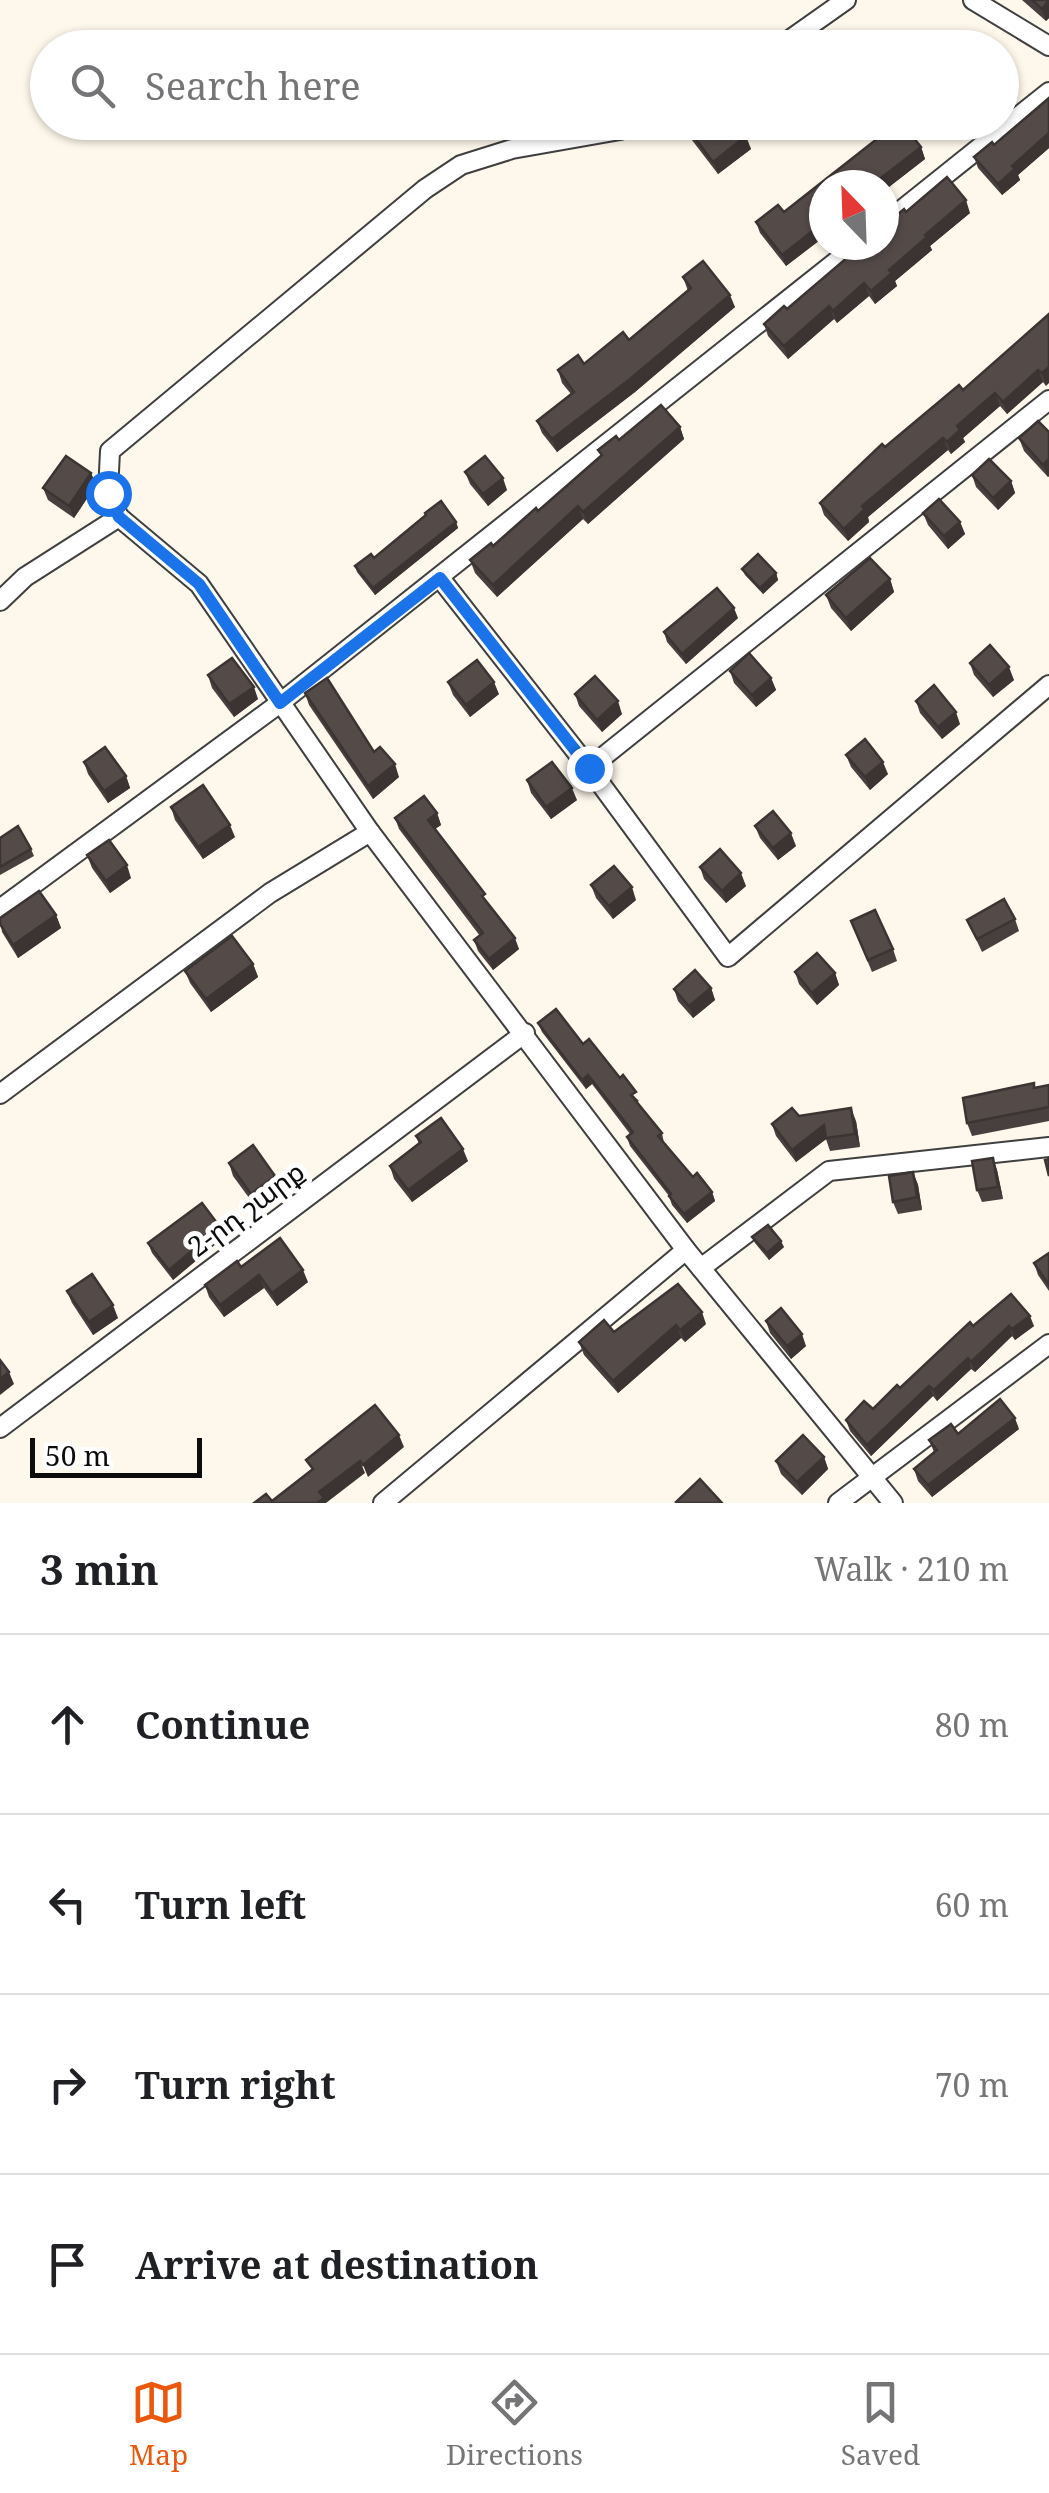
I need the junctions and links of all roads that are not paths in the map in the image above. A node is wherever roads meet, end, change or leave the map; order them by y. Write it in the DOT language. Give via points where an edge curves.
graph roads {
  1 [pos="846,0"];
  2 [pos="973,0"];
  3 [pos="804,30"];
  4 [pos="1049,46"];
  5 [pos="1049,92"];
  6 [pos="1019,116"];
  7 [pos="563,140"];
  8 [pos="989,140"];
  9 [pos="899,212"];
  10 [pos="839,260"];
  11 [pos="1049,400"];
  12 [pos="119,517"];
  13 [pos="440,578"];
  14 [pos="0,602"];
  15 [pos="1049,685"];
  16 [pos="280,703"];
  17 [pos="589,768"];
  18 [pos="370,832"];
  19 [pos="0,909"];
  20 [pos="525,1034"];
  21 [pos="0,1094"];
  22 [pos="1049,1147"];
  23 [pos="686,1250"];
  24 [pos="701,1268"];
  25 [pos="1049,1344"];
  26 [pos="0,1428"];
  27 [pos="873,1478"];
  28 [pos="383,1503"];
  29 [pos="838,1503"];
  30 [pos="893,1503"];
  1 -- 3 [label="street"];
  2 -- 4 [label="street"];
  5 -- 6 [label="street"];
  7 -- 12 [label="street" via="461,166 426,188 110,451 108,493"];
  8 -- 9 [label="street"];
  10 -- 13 [label="street"];
  11 -- 17 [label="street"];
  12 -- 14 [label="street" via="25,577"];
  12 -- 16 [label="street" via="199,584"];
  13 -- 16 [label="street"];
  13 -- 17 [label="street"];
  15 -- 17 [label="street" via="728,957"];
  16 -- 18 [label="street"];
  16 -- 19 [label="street"];
  18 -- 20 [label="street"];
  18 -- 21 [label="street" via="270,893"];
  20 -- 23 [label="street"];
  20 -- 26 [label="street, 2-րդ շարք"];
  22 -- 24 [label="street" via="829,1172"];
  23 -- 24 [label="street"];
  23 -- 28 [label="street"];
  24 -- 27 [label="street"];
  25 -- 27 [label="street"];
  27 -- 29 [label="street"];
  27 -- 30 [label="street"];
}
